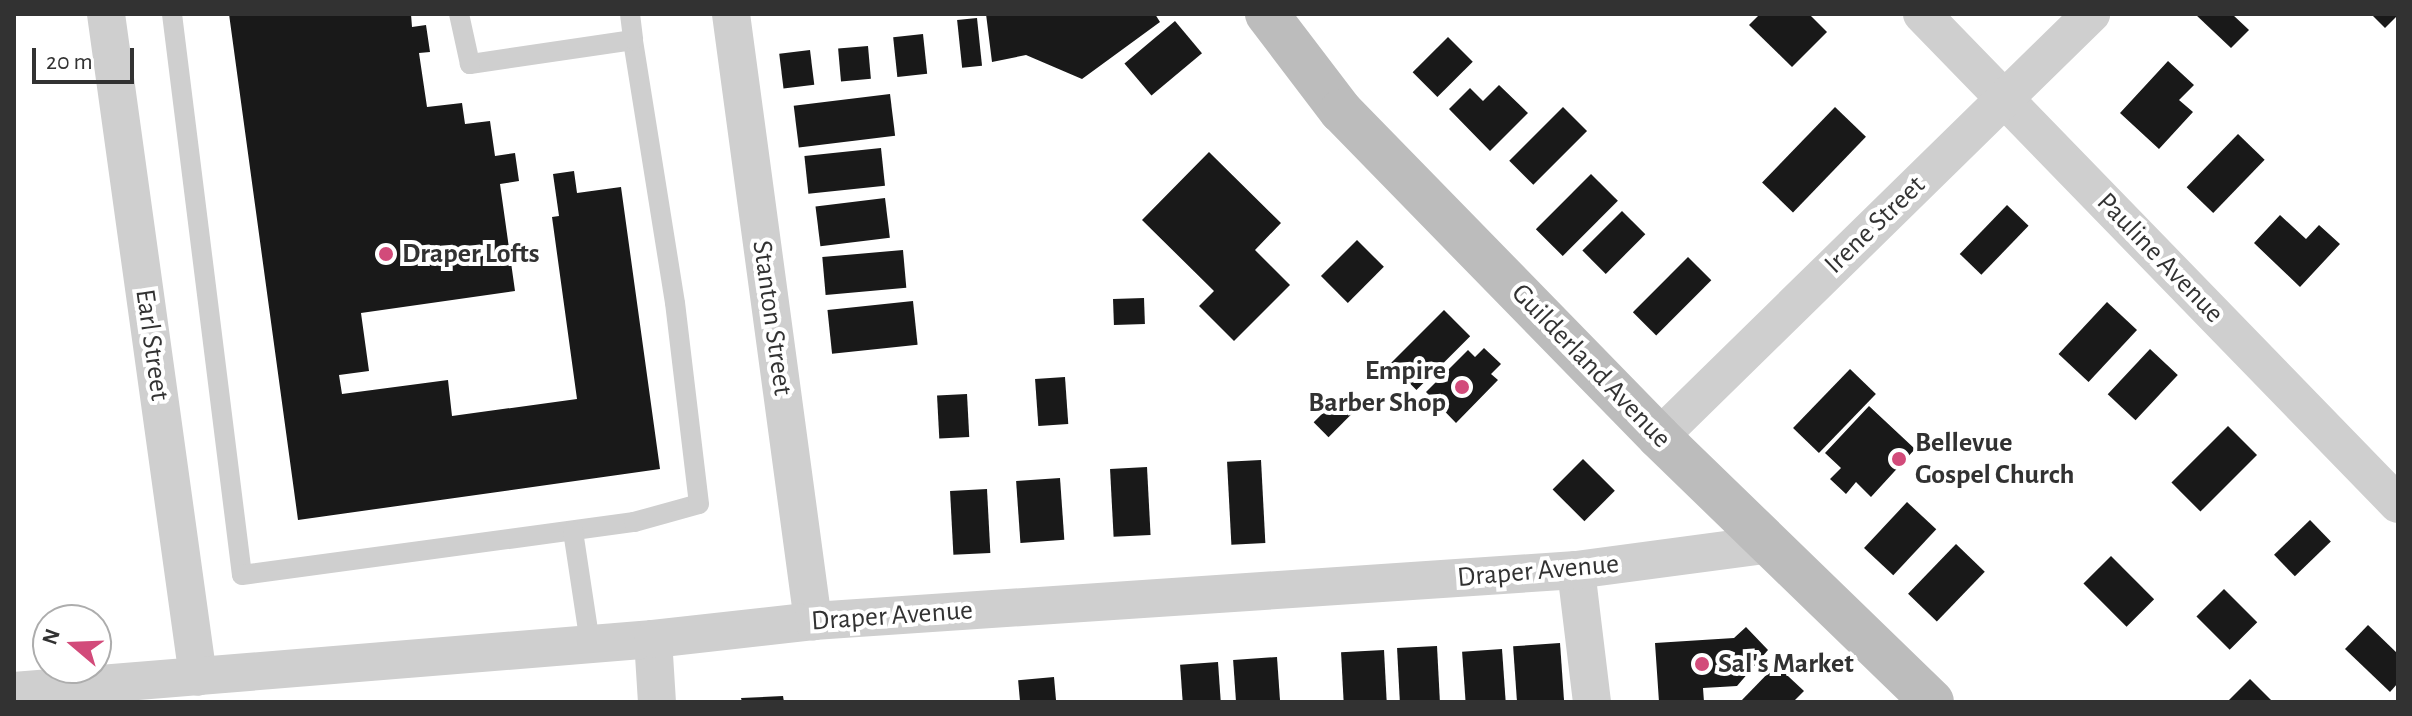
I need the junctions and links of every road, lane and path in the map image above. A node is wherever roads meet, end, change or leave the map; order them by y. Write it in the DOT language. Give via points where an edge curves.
graph roads {
  1 [pos="106,14"];
  2 [pos="172,14"];
  3 [pos="459,14"];
  4 [pos="630,14"];
  5 [pos="731,14"];
  6 [pos="1267,14"];
  7 [pos="1922,14"];
  8 [pos="2091,14"];
  9 [pos="633,40"];
  10 [pos="2005,98"];
  11 [pos="1659,437"];
  12 [pos="2398,504"];
  13 [pos="573,531"];
  14 [pos="1770,544"];
  15 [pos="1576,570"];
  16 [pos="813,621"];
  17 [pos="653,639"];
  18 [pos="590,644"];
  19 [pos="198,677"];
  20 [pos="14,691"];
  21 [pos="657,702"];
  22 [pos="1592,702"];
  23 [pos="1931,702"];
  1 -- 19 [label="street, Earl Street"];
  2 -- 13 [label="lane" via="242,575"];
  3 -- 9 [label="lane" via="470,64"];
  4 -- 9 [label="lane"];
  5 -- 16 [label="street, Stanton Street"];
  6 -- 11 [label="street, Guilderland Avenue" via="1341,111"];
  7 -- 10 [label="street, Pauline Avenue"];
  8 -- 10 [label="street, Irene Street"];
  9 -- 13 [label="lane" via="675,303 699,504"];
  10 -- 11 [label="street, Irene Street"];
  10 -- 12 [label="street, Pauline Avenue"];
  11 -- 14 [label="street, Guilderland Avenue"];
  13 -- 18 [label="lane"];
  14 -- 15 [label="street, Draper Avenue"];
  14 -- 23 [label="street, Guilderland Avenue"];
  15 -- 16 [label="street, Draper Avenue"];
  15 -- 22 [label="street"];
  16 -- 17 [label="street, Draper Avenue"];
  17 -- 18 [label="street, Draper Avenue"];
  17 -- 21 [label="street"];
  18 -- 19 [label="street, Draper Avenue"];
  19 -- 20 [label="street, Draper Avenue"];
}
